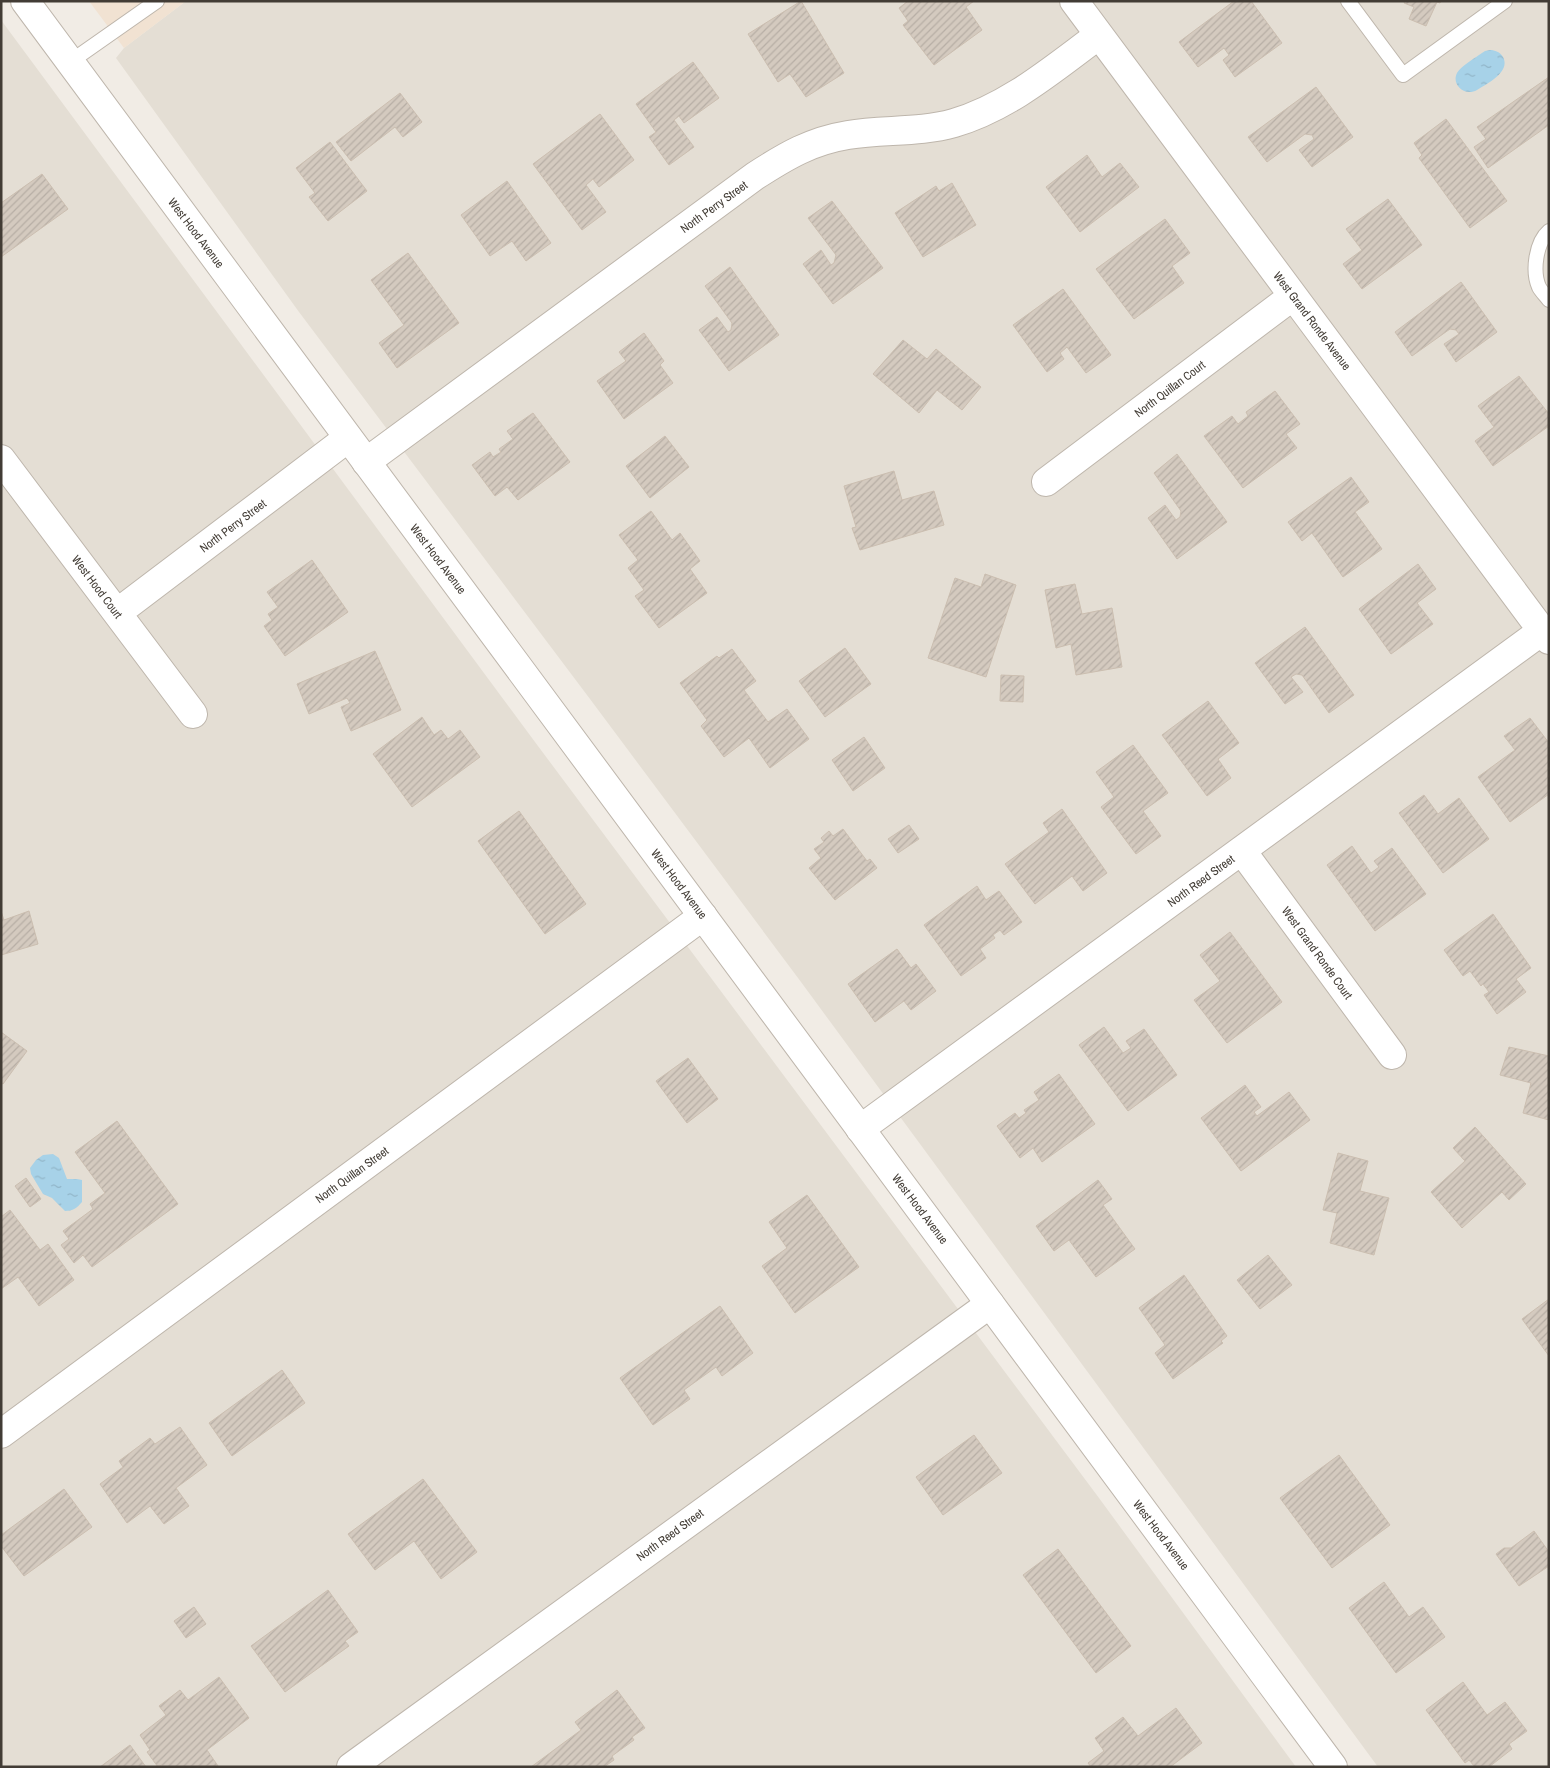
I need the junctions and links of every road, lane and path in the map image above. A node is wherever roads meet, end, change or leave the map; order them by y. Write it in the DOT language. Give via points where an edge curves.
graph roads {
  1 [pos="24,1"];
  2 [pos="156,1"];
  3 [pos="1074,1"];
  4 [pos="1348,1"];
  5 [pos="1505,1"];
  6 [pos="1099,35"];
  7 [pos="70,62"];
  8 [pos="1549,230"];
  9 [pos="1293,296"];
  10 [pos="1549,300"];
  11 [pos="348,438"];
  12 [pos="1,460"];
  13 [pos="366,462"];
  14 [pos="1046,482"];
  15 [pos="117,613"];
  16 [pos="1545,636"];
  17 [pos="193,714"];
  18 [pos="1242,851"];
  19 [pos="702,916"];
  20 [pos="1392,1054"];
  21 [pos="860,1129"];
  22 [pos="990,1304"];
  23 [pos="1,1434"];
  24 [pos="1330,1766"];
  25 [pos="351,1767"];
  1 -- 7 [label="street, West Hood Avenue"];
  2 -- 7 [label="lane"];
  3 -- 6 [label="street, West Grand Ronde Avenue"];
  4 -- 5 [label="lane" via="1403,74"];
  6 -- 9 [label="street, West Grand Ronde Avenue"];
  6 -- 13 [label="street, North Perry Street" via="994,108 953,123 922,129 849,134 790,154 755,176"];
  7 -- 11 [label="street, West Hood Avenue"];
  8 -- 10 [label="lane" via="1535,258 1538,286"];
  9 -- 14 [label="street, North Quillan Court"];
  9 -- 16 [label="street, West Grand Ronde Avenue"];
  11 -- 13 [label="street, West Hood Avenue"];
  11 -- 15 [label="street, North Perry Street"];
  12 -- 15 [label="street, West Hood Court"];
  13 -- 19 [label="street, West Hood Avenue"];
  15 -- 17 [label="street, West Hood Court"];
  16 -- 18 [label="street, North Reed Street"];
  18 -- 20 [label="street, West Grand Ronde Court"];
  18 -- 21 [label="street, North Reed Street"];
  19 -- 21 [label="street, West Hood Avenue"];
  19 -- 23 [label="street, North Quillan Street"];
  21 -- 22 [label="street, West Hood Avenue"];
  22 -- 24 [label="street, West Hood Avenue"];
  22 -- 25 [label="street, North Reed Street"];
}
